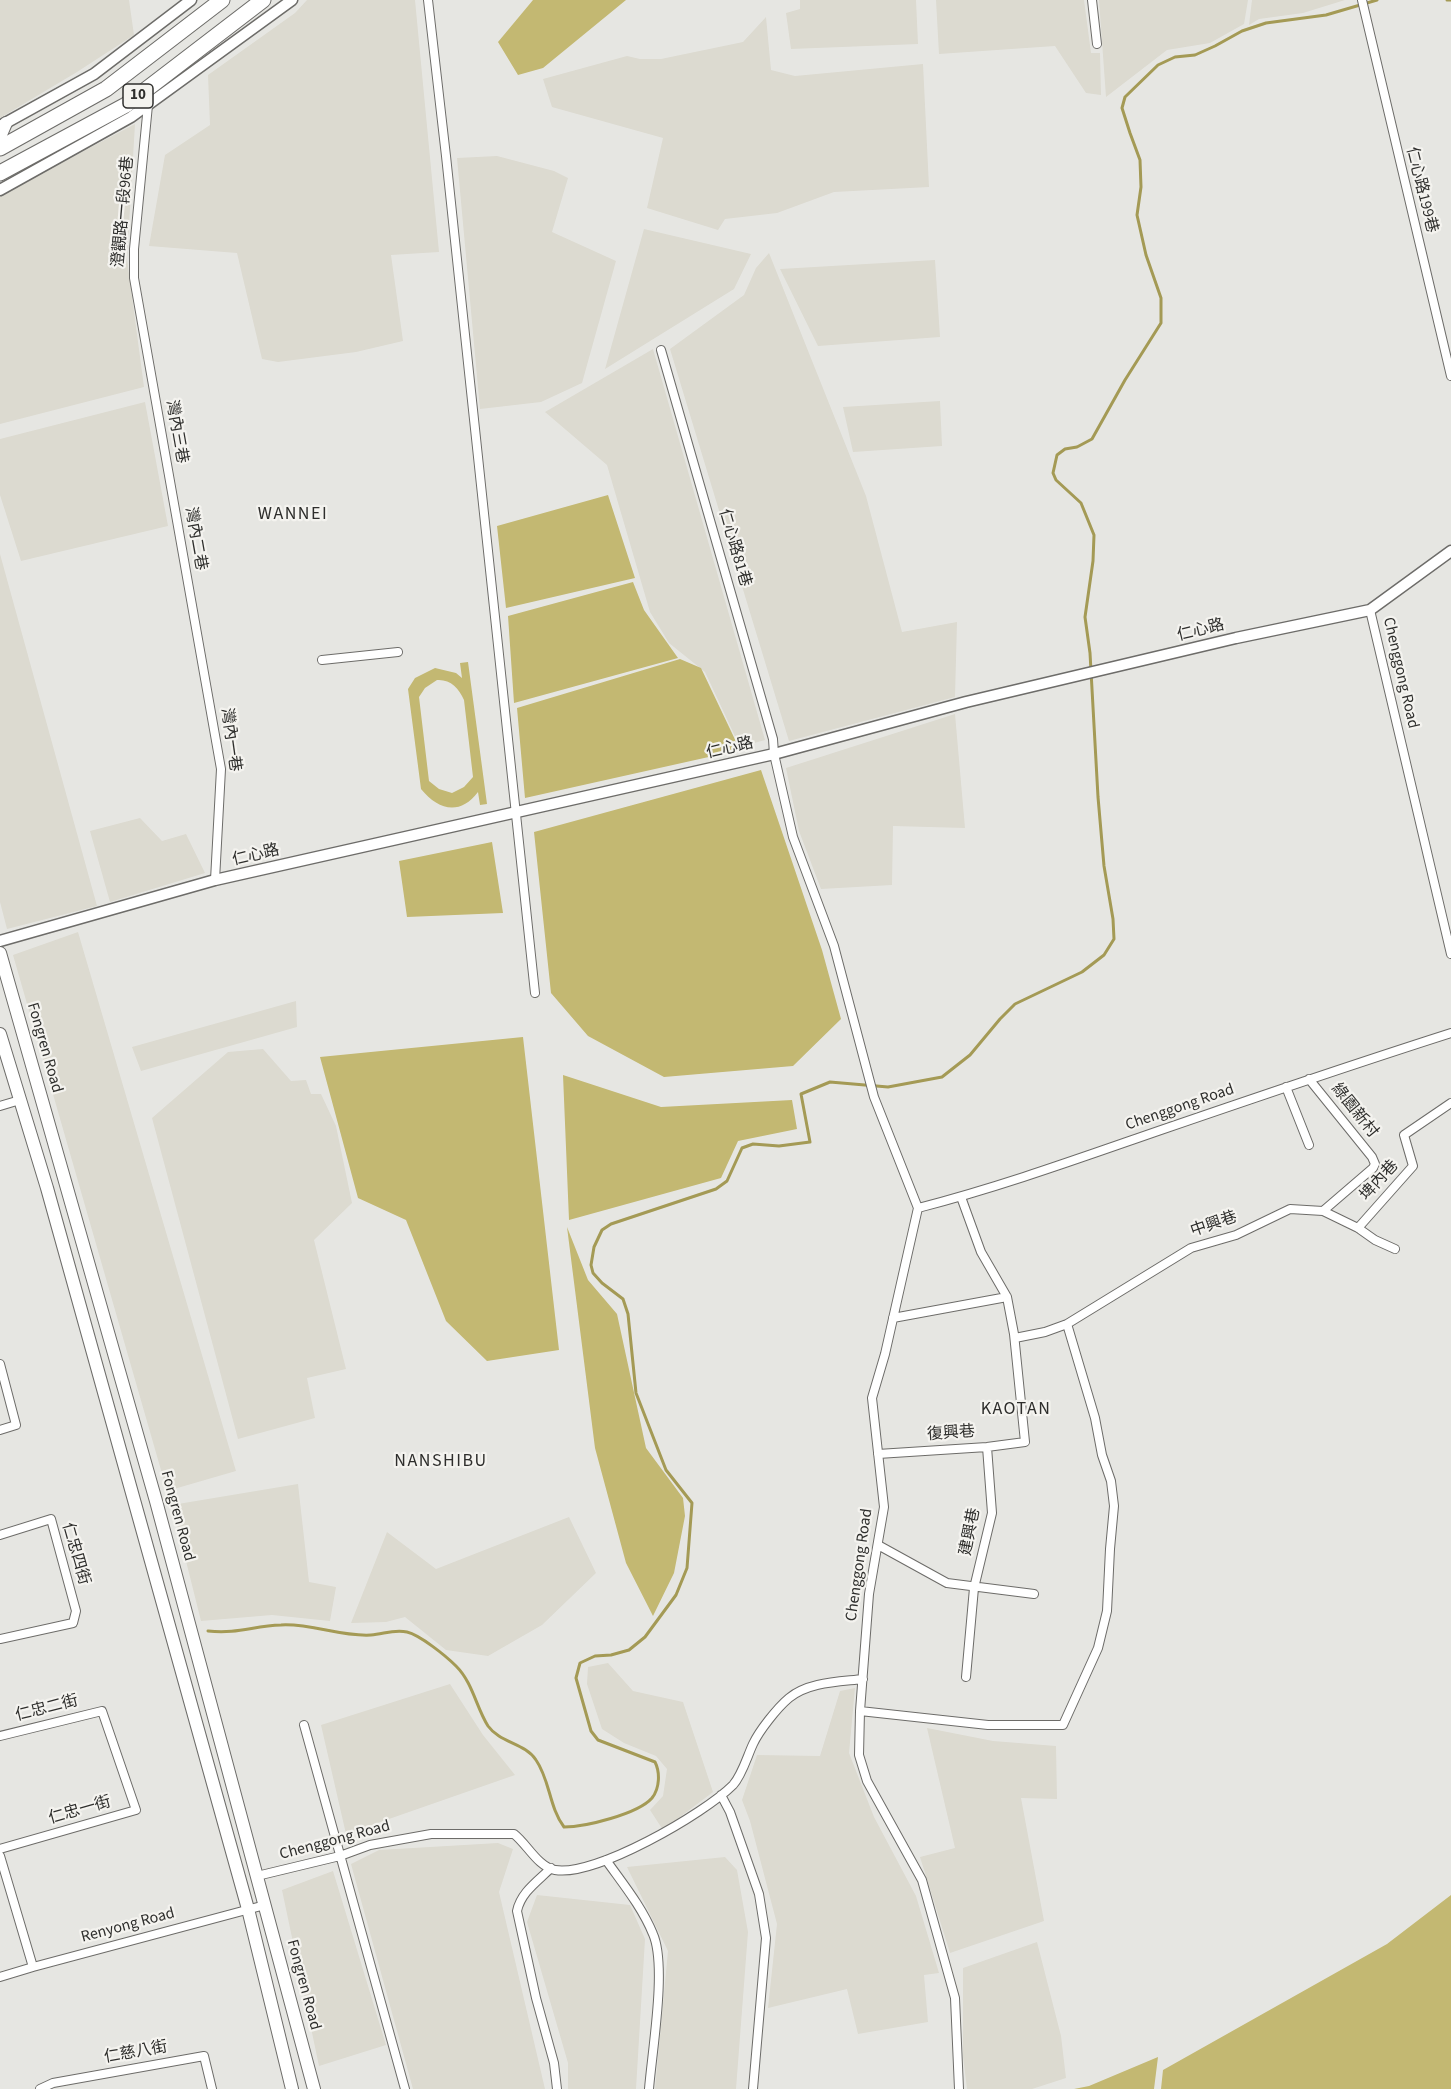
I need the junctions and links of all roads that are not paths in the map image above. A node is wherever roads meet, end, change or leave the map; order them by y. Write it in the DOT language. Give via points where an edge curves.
graph roads {
  1 [pos="191,0"];
  2 [pos="222,0"];
  3 [pos="263,0"];
  4 [pos="292,0"];
  5 [pos="428,0"];
  6 [pos="1092,0"];
  7 [pos="1362,0"];
  8 [pos="1097,44"];
  9 [pos="148,105"];
  10 [pos="3,124"];
  11 [pos="0,137"];
  12 [pos="0,148"];
  13 [pos="0,173"];
  14 [pos="0,190"];
  15 [pos="661,350"];
  16 [pos="1451,376"];
  17 [pos="154,392"];
  18 [pos="169,478"];
  19 [pos="1451,551"];
  20 [pos="192,606"];
  21 [pos="1370,610"];
  22 [pos="398,652"];
  23 [pos="322,660"];
  24 [pos="774,754"];
  25 [pos="517,812"];
  26 [pos="215,880"];
  27 [pos="0,941"];
  28 [pos="0,953"];
  29 [pos="1451,954"];
  30 [pos="535,993"];
  31 [pos="1451,1033"];
  32 [pos="0,1034"];
  33 [pos="1309,1078"];
  34 [pos="1286,1087"];
  35 [pos="20,1100"];
  36 [pos="1451,1104"];
  37 [pos="0,1106"];
  38 [pos="1309,1145"];
  39 [pos="961,1197"];
  40 [pos="918,1208"];
  41 [pos="1323,1211"];
  42 [pos="1358,1228"];
  43 [pos="1395,1249"];
  44 [pos="1007,1297"];
  45 [pos="893,1318"];
  46 [pos="1068,1324"];
  47 [pos="1014,1338"];
  48 [pos="0,1364"];
  49 [pos="0,1430"];
  50 [pos="987,1446"];
  51 [pos="878,1454"];
  52 [pos="0,1534"];
  53 [pos="878,1545"];
  54 [pos="974,1588"];
  55 [pos="1034,1594"];
  56 [pos="0,1639"];
  57 [pos="966,1677"];
  58 [pos="863,1680"];
  59 [pos="102,1711"];
  60 [pos="860,1711"];
  61 [pos="304,1725"];
  62 [pos="0,1736"];
  63 [pos="721,1795"];
  64 [pos="0,1849"];
  65 [pos="0,1856"];
  66 [pos="340,1856"];
  67 [pos="606,1860"];
  68 [pos="551,1868"];
  69 [pos="257,1876"];
  70 [pos="265,1905"];
  71 [pos="248,1909"];
  72 [pos="33,1967"];
  73 [pos="0,1977"];
  74 [pos="40,2089"];
  75 [pos="212,2089"];
  76 [pos="292,2089"];
  77 [pos="314,2089"];
  78 [pos="405,2089"];
  79 [pos="557,2089"];
  80 [pos="649,2089"];
  81 [pos="753,2089"];
  82 [pos="959,2089"];
  1 -- 10 [label="street" via="94,74"];
  2 -- 12 [label="highway, 10" via="106,89"];
  3 -- 13 [label="highway, 10" via="126,105"];
  4 -- 9 [label="street"];
  5 -- 25 [label="street"];
  6 -- 8 [label="street"];
  7 -- 16 [label="street, 仁心路199巷"];
  9 -- 14 [label="street"];
  9 -- 17 [label="street, 澄觀路一段96巷" via="134,278"];
  10 -- 11 [label="main road"];
  15 -- 24 [label="street, 仁心路81巷" via="773,739"];
  17 -- 18 [label="street, 灣內三巷"];
  18 -- 20 [label="street, 灣內二巷"];
  19 -- 21 [label="street, 仁心路"];
  20 -- 26 [label="street, 灣內一巷" via="221,769"];
  21 -- 24 [label="street, 仁心路" via="966,702"];
  21 -- 29 [label="street, Chenggong Road"];
  22 -- 23 [label="street"];
  24 -- 25 [label="street, 仁心路"];
  24 -- 40 [label="street" via="793,837 834,946 874,1097"];
  25 -- 26 [label="street, 仁心路"];
  25 -- 30 [label="street"];
  26 -- 27 [label="street, 仁心路"];
  28 -- 69 [label="main road, Fongren Road" via="156,1501"];
  31 -- 33 [label="street, Chenggong Road"];
  32 -- 35 [label="main road"];
  33 -- 34 [label="street, Chenggong Road"];
  33 -- 41 [label="street, 綠園新村" via="1375,1164"];
  34 -- 38 [label="street"];
  34 -- 39 [label="street, Chenggong Road"];
  35 -- 37 [label="street"];
  35 -- 71 [label="main road"];
  36 -- 42 [label="street, 埤內巷" via="1404,1135 1413,1166"];
  39 -- 40 [label="street, Chenggong Road"];
  39 -- 44 [label="street" via="981,1252"];
  40 -- 45 [label="street, Chenggong Road"];
  41 -- 42 [label="street, 中興巷"];
  41 -- 46 [label="street, 中興巷" via="1290,1209 1236,1235 1191,1248"];
  42 -- 43 [label="street, 中興巷"];
  44 -- 45 [label="street"];
  44 -- 47 [label="street"];
  45 -- 51 [label="street, Chenggong Road" via="872,1398"];
  46 -- 47 [label="street, 中興巷"];
  46 -- 60 [label="street" via="1111,1481 1114,1506 1105,1620 1098,1648 1064,1725 988,1725"];
  47 -- 50 [label="street, 復興巷" via="1025,1442"];
  48 -- 49 [label="street" via="16,1425"];
  50 -- 51 [label="street, 復興巷"];
  50 -- 54 [label="street, 建興巷" via="992,1513"];
  51 -- 53 [label="street, Chenggong Road" via="884,1507"];
  52 -- 56 [label="street, 仁忠四街" via="51,1519 76,1611 73,1623"];
  53 -- 54 [label="street" via="947,1583"];
  53 -- 58 [label="street, Chenggong Road" via="869,1594"];
  54 -- 55 [label="street"];
  54 -- 57 [label="street, 建興巷"];
  58 -- 60 [label="street, Chenggong Road"];
  58 -- 63 [label="street" via="804,1688 788,1699 754,1741 734,1784"];
  59 -- 62 [label="street, 仁忠二街"];
  59 -- 64 [label="street, 仁忠一街" via="136,1810"];
  60 -- 82 [label="street, Chenggong Road" via="859,1755 867,1781 922,1880 955,1998"];
  61 -- 66 [label="street"];
  63 -- 67 [label="street" via="656,1838"];
  63 -- 81 [label="street" via="759,1894 766,1938"];
  65 -- 72 [label="street"];
  66 -- 68 [label="street, Chenggong Road" via="370,1845 431,1834 514,1834"];
  66 -- 69 [label="street, Chenggong Road"];
  66 -- 78 [label="street"];
  67 -- 68 [label="street" via="585,1867"];
  67 -- 80 [label="street" via="654,1935 659,1959"];
  68 -- 79 [label="street" via="519,1901 517,1911"];
  69 -- 70 [label="main road, Fongren Road"];
  70 -- 71 [label="street, Renyong Road"];
  70 -- 77 [label="main road, Fongren Road"];
  71 -- 72 [label="street, Renyong Road"];
  71 -- 76 [label="main road"];
  72 -- 73 [label="street, Renyong Road"];
  74 -- 75 [label="street, 仁慈八街" via="204,2056"];
}
